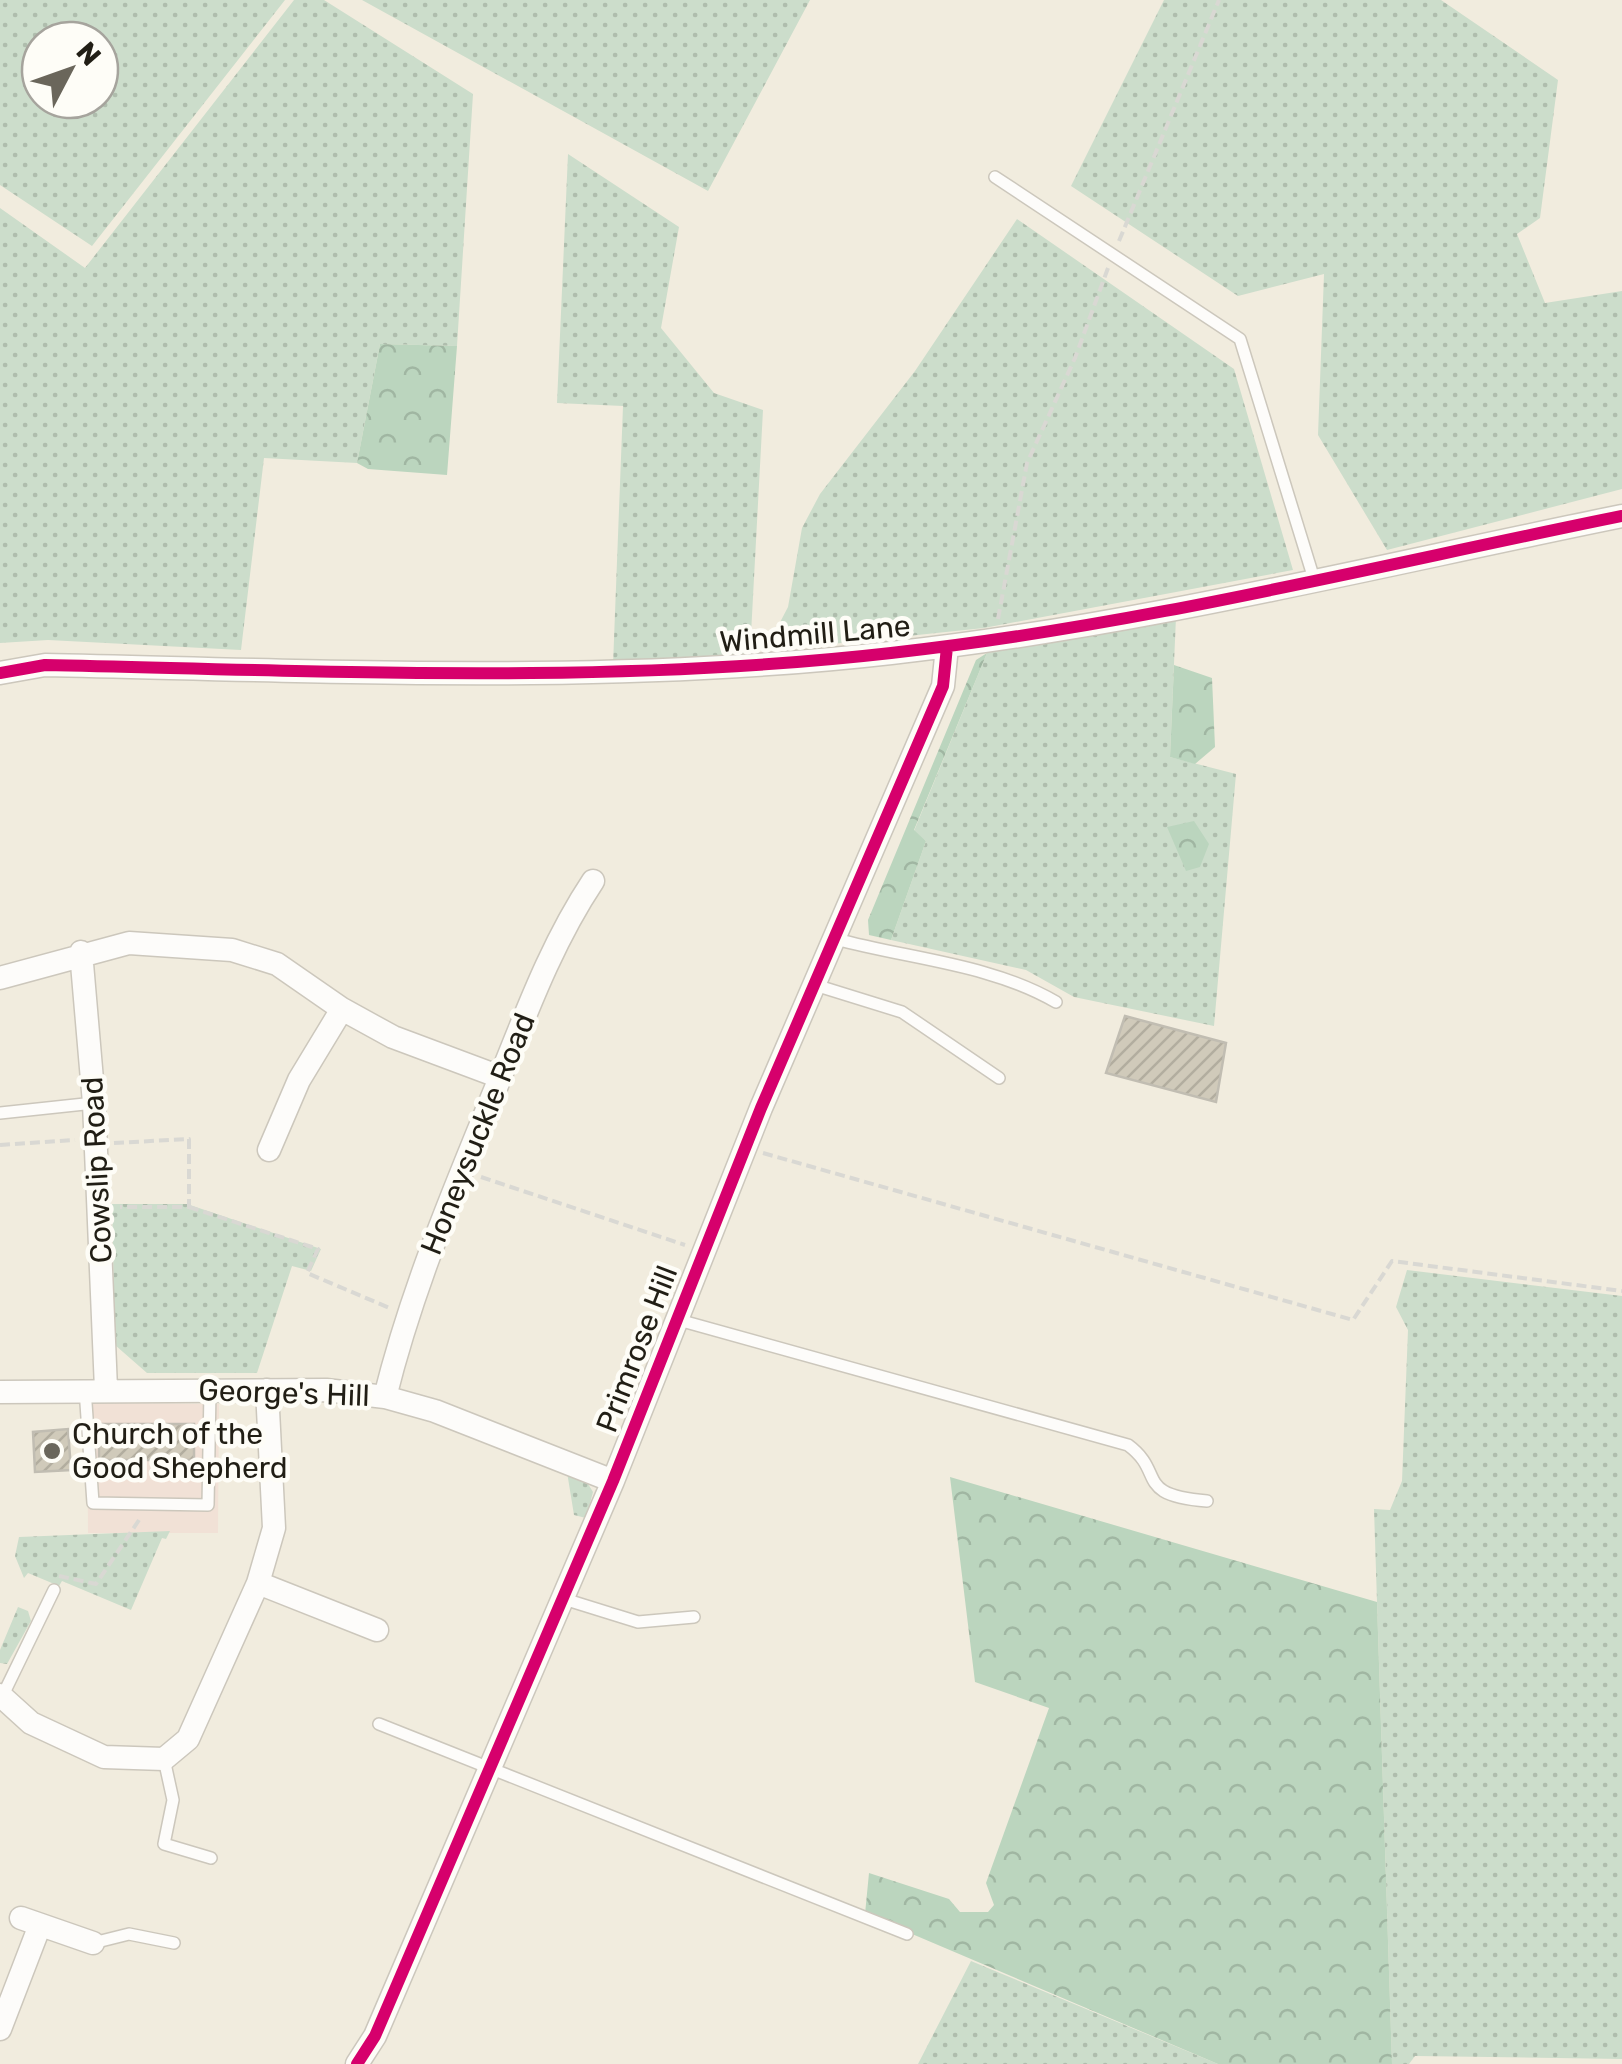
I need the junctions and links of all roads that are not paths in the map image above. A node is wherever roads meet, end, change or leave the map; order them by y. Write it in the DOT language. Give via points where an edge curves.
graph roads {
  1 [pos="995,177"];
  2 [pos="1622,516"];
  3 [pos="1314,579"];
  4 [pos="946,647"];
  5 [pos="0,673"];
  6 [pos="593,881"];
  7 [pos="836,939"];
  8 [pos="81,952"];
  9 [pos="0,978"];
  10 [pos="816,985"];
  11 [pos="1056,1002"];
  12 [pos="342,1009"];
  13 [pos="500,1077"];
  14 [pos="999,1078"];
  15 [pos="94,1103"];
  16 [pos="0,1113"];
  17 [pos="269,1150"];
  18 [pos="675,1319"];
  19 [pos="96,1389"];
  20 [pos="210,1390"];
  21 [pos="267,1390"];
  22 [pos="0,1392"];
  23 [pos="385,1397"];
  24 [pos="613,1482"];
  25 [pos="1207,1501"];
  26 [pos="258,1583"];
  27 [pos="54,1590"];
  28 [pos="564,1599"];
  29 [pos="694,1617"];
  30 [pos="377,1630"];
  31 [pos="1,1696"];
  32 [pos="379,1724"];
  33 [pos="164,1759"];
  34 [pos="493,1766"];
  35 [pos="211,1858"];
  36 [pos="907,1934"];
  37 [pos="93,1942"];
  38 [pos="174,1943"];
  39 [pos="0,2029"];
  40 [pos="357,2064"];
  1 -- 3 [label="lane" via="1240,339"];
  2 -- 3 [label="street, Windmill Lane"];
  3 -- 4 [label="street, Windmill Lane"];
  4 -- 5 [label="street, Windmill Lane" via="677,671 473,674 44,664"];
  4 -- 7 [label="street, Primrose Hill" via="943,686"];
  6 -- 13 [label="street, Honeysuckle Road" via="562,928"];
  7 -- 10 [label="street, Primrose Hill"];
  7 -- 11 [label="lane" via="992,974"];
  8 -- 9 [label="street"];
  8 -- 12 [label="street" via="128,942 232,950 278,964"];
  8 -- 15 [label="street, Cowslip Road"];
  10 -- 14 [label="lane" via="902,1012"];
  10 -- 18 [label="street, Primrose Hill"];
  12 -- 13 [label="street" via="393,1037"];
  12 -- 17 [label="street" via="299,1080"];
  13 -- 23 [label="street, Honeysuckle Road" via="405,1314"];
  15 -- 16 [label="lane"];
  15 -- 19 [label="street, Cowslip Road" via="88,1142 99,1207"];
  18 -- 24 [label="street, Primrose Hill"];
  18 -- 25 [label="lane" via="1128,1445 1140,1454 1152,1484 1175,1497"];
  19 -- 20 [label="street, George's Hill"];
  19 -- 20 [label="lane" via="93,1503 208,1506"];
  19 -- 22 [label="street, George's Hill"];
  20 -- 21 [label="street, George's Hill"];
  21 -- 23 [label="street, George's Hill"];
  21 -- 26 [label="street" via="274,1528"];
  23 -- 24 [label="street, George's Hill"];
  24 -- 28 [label="street, Primrose Hill"];
  26 -- 30 [label="street"];
  26 -- 33 [label="street" via="188,1739"];
  27 -- 31 [label="lane"];
  28 -- 29 [label="lane" via="638,1622"];
  28 -- 34 [label="street, Primrose Hill"];
  31 -- 33 [label="street" via="31,1722 104,1757"];
  32 -- 34 [label="lane"];
  33 -- 35 [label="lane" via="174,1800 164,1844"];
  34 -- 36 [label="lane"];
  34 -- 40 [label="street, Primrose Hill"];
  37 -- 38 [label="lane" via="129,1934"];
  37 -- 39 [label="street" via="30,1921"];
}
